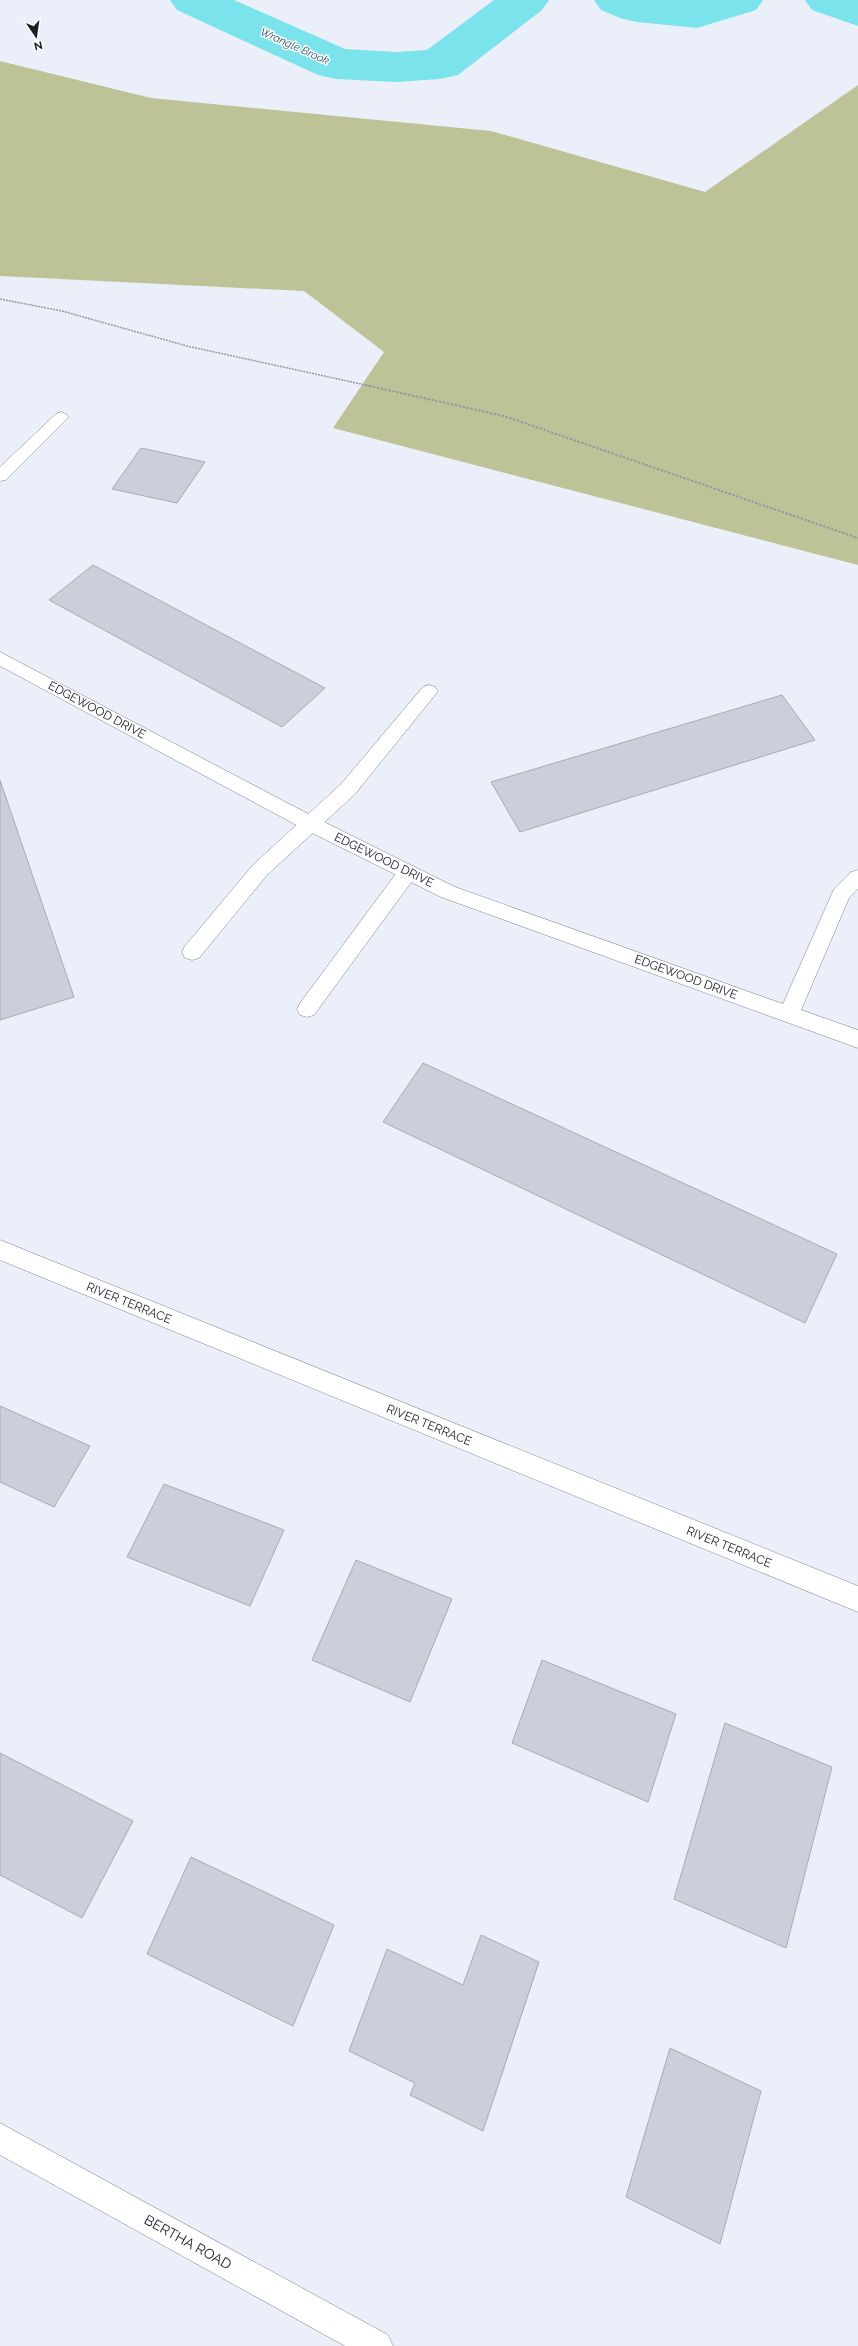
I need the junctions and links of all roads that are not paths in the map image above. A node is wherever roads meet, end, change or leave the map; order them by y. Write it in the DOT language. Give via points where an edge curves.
graph roads {
  1 [pos="61,417"];
  2 [pos="0,476"];
  3 [pos="0,658"];
  4 [pos="429,691"];
  5 [pos="309,823"];
  6 [pos="408,872"];
  7 [pos="858,877"];
  8 [pos="192,952"];
  9 [pos="307,1009"];
  10 [pos="789,1014"];
  11 [pos="858,1039"];
  12 [pos="0,1250"];
  13 [pos="858,1599"];
  14 [pos="0,2138"];
  15 [pos="377,2346"];
  1 -- 2 [label="street"];
  3 -- 5 [label="street, EDGEWOOD DRIVE"];
  4 -- 5 [label="street" via="348,789"];
  5 -- 6 [label="street, EDGEWOOD DRIVE"];
  5 -- 8 [label="street" via="260,870"];
  6 -- 9 [label="street"];
  6 -- 10 [label="street, EDGEWOOD DRIVE" via="448,892"];
  7 -- 10 [label="street" via="841,894"];
  10 -- 11 [label="street, EDGEWOOD DRIVE"];
  12 -- 13 [label="street, RIVER TERRACE"];
  14 -- 15 [label="street, BERTHA ROAD"];
}
